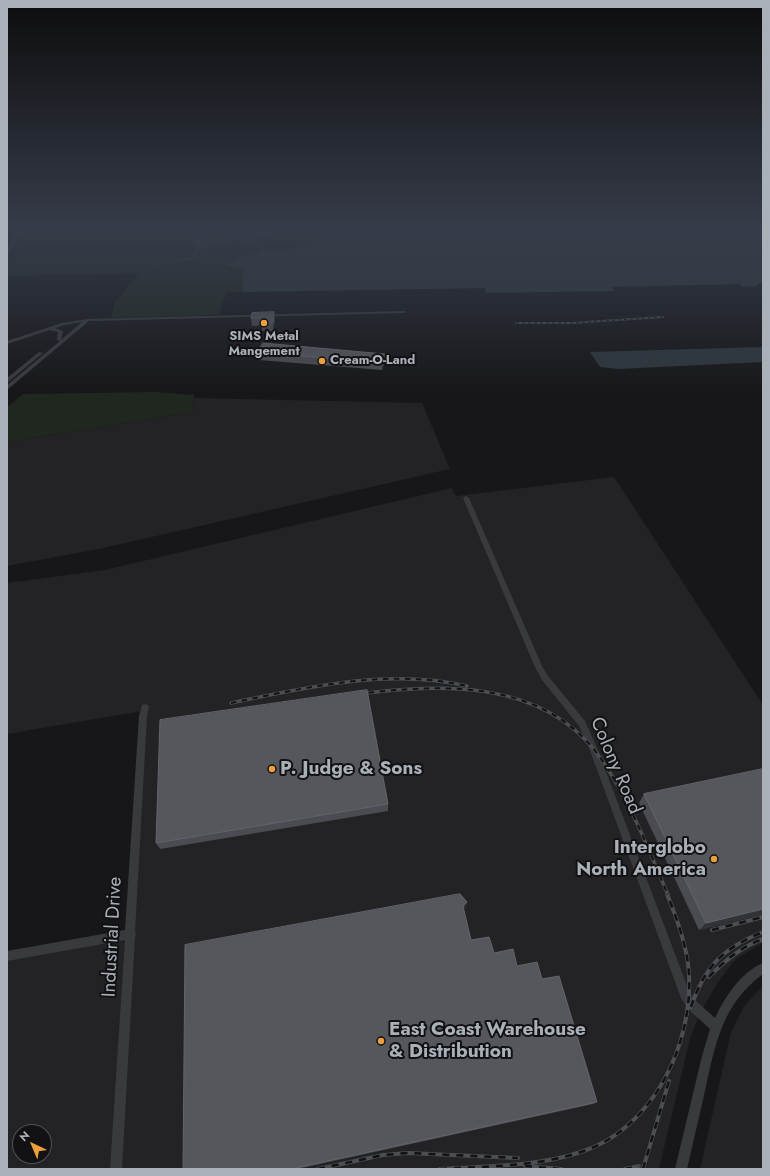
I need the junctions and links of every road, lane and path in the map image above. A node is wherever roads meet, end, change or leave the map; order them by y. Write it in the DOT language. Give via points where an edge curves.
graph roads {
  1 [pos="403,312"];
  2 [pos="86,320"];
  3 [pos="49,329"];
  4 [pos="59,340"];
  5 [pos="7,343"];
  6 [pos="7,381"];
  7 [pos="7,388"];
  8 [pos="466,498"];
  9 [pos="145,707"];
  10 [pos="131,934"];
  11 [pos="7,956"];
  12 [pos="763,968"];
  13 [pos="716,1027"];
  14 [pos="116,1169"];
  15 [pos="681,1169"];
  1 -- 2 [label="street"];
  2 -- 3 [label="street"];
  2 -- 4 [label="street"];
  2 -- 7 [label="street"];
  3 -- 4 [label="street" via="61,331"];
  3 -- 5 [label="street"];
  4 -- 6 [label="street"];
  8 -- 13 [label="street, Colony Road" via="539,667 582,724 593,748 685,994 692,1005"];
  9 -- 10 [label="street, Industrial Drive"];
  10 -- 11 [label="street"];
  10 -- 14 [label="street, Industrial Drive"];
  12 -- 13 [label="street" via="737,991"];
  13 -- 15 [label="street" via="707,1055"];
}
